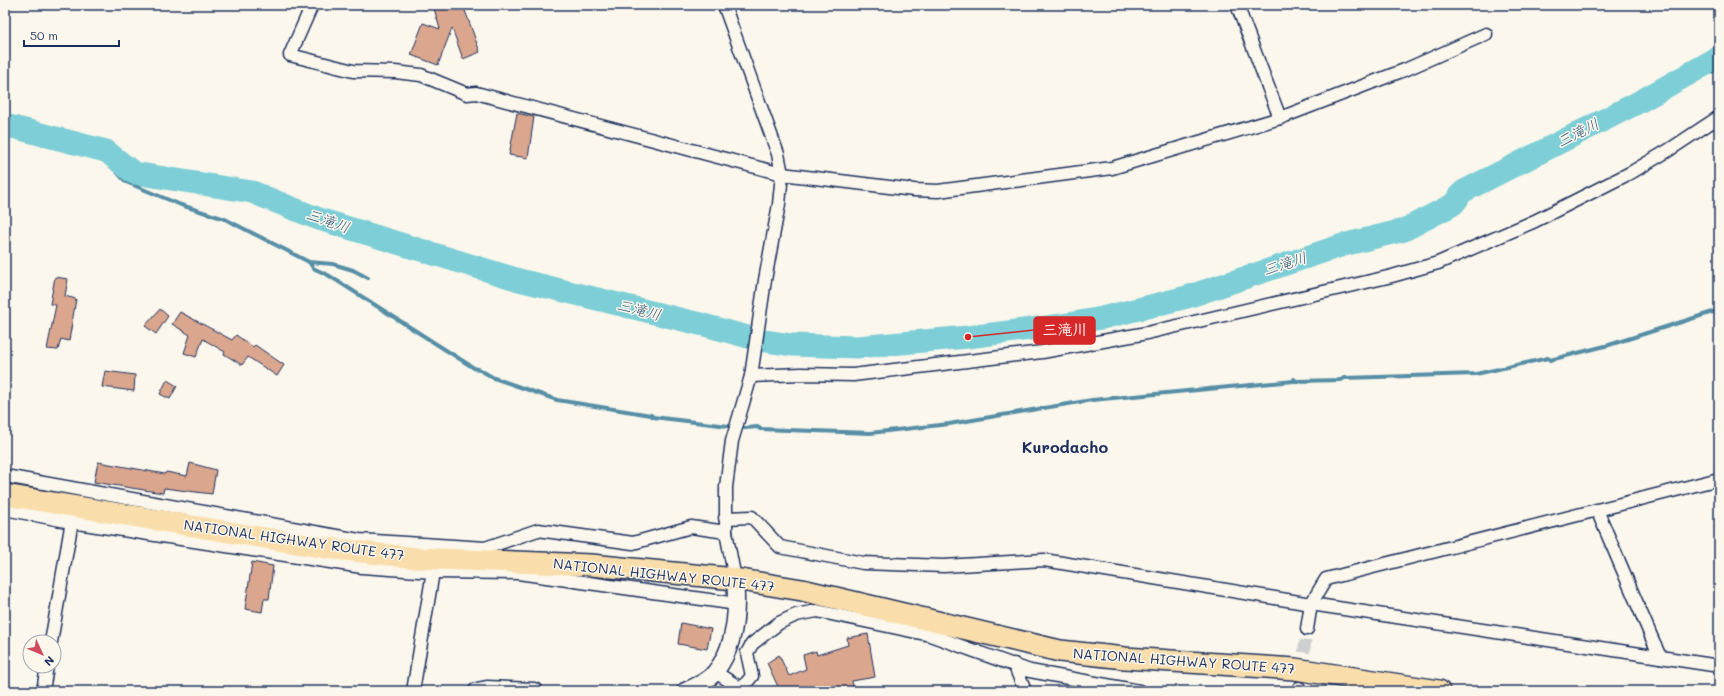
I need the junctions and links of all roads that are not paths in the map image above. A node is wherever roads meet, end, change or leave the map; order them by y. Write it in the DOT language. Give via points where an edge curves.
graph roads {
  1 [pos="312,5"];
  2 [pos="724,5"];
  3 [pos="1237,5"];
  4 [pos="1486,34"];
  5 [pos="1719,117"];
  6 [pos="1280,118"];
  7 [pos="782,174"];
  8 [pos="751,374"];
  9 [pos="5,476"];
  10 [pos="1719,479"];
  11 [pos="5,495"];
  12 [pos="5,509"];
  13 [pos="1597,510"];
  14 [pos="73,514"];
  15 [pos="725,518"];
  16 [pos="726,532"];
  17 [pos="433,572"];
  18 [pos="735,579"];
  19 [pos="737,604"];
  20 [pos="1311,604"];
  21 [pos="1307,629"];
  22 [pos="52,634"];
  23 [pos="1660,657"];
  24 [pos="1014,664"];
  25 [pos="1719,666"];
  26 [pos="716,672"];
  27 [pos="46,674"];
  28 [pos="743,690"];
  29 [pos="43,691"];
  30 [pos="413,691"];
  31 [pos="477,691"];
  32 [pos="534,691"];
  33 [pos="685,691"];
  34 [pos="1025,691"];
  35 [pos="1139,691"];
  36 [pos="1438,691"];
  1 -- 7 [label="street" via="290,55 353,71 421,75 468,94 476,93"];
  2 -- 7 [label="street" via="778,154"];
  3 -- 6 [label="street"];
  4 -- 6 [label="street" via="1407,70"];
  5 -- 8 [label="street" via="1632,172 1535,221 1438,263 1392,276 1147,333 1042,352 852,375"];
  6 -- 7 [label="street" via="1112,168 938,191"];
  7 -- 8 [label="street"];
  8 -- 15 [label="street" via="732,441"];
  9 -- 16 [label="street" via="360,540 484,548 538,530 633,543 691,526"];
  10 -- 13 [label="street"];
  11 -- 14 [label="highway, NATIONAL HIGHWAY ROUTE 477"];
  12 -- 14 [label="street"];
  13 -- 20 [label="street" via="1326,579"];
  13 -- 23 [label="street"];
  14 -- 17 [label="street" via="362,567"];
  14 -- 18 [label="highway, NATIONAL HIGHWAY ROUTE 477" via="416,558 591,565"];
  14 -- 22 [label="street"];
  15 -- 16 [label="street"];
  15 -- 20 [label="street" via="752,517 780,547 863,563 944,566 1044,560"];
  16 -- 18 [label="street"];
  17 -- 19 [label="street" via="518,573"];
  17 -- 30 [label="street"];
  18 -- 19 [label="street"];
  18 -- 36 [label="highway, NATIONAL HIGHWAY ROUTE 477" via="802,590 1060,651 1125,658 1295,669"];
  19 -- 26 [label="street" via="732,639"];
  20 -- 21 [label="street"];
  20 -- 23 [label="street"];
  23 -- 25 [label="street"];
  24 -- 28 [label="street" via="930,635 817,611 796,615 784,621 752,644 747,653 752,676"];
  24 -- 34 [label="street"];
  24 -- 35 [label="street" via="1030,671"];
  26 -- 28 [label="street"];
  26 -- 33 [label="street" via="703,683"];
  27 -- 29 [label="street"];
  31 -- 32 [label="street"];
}
